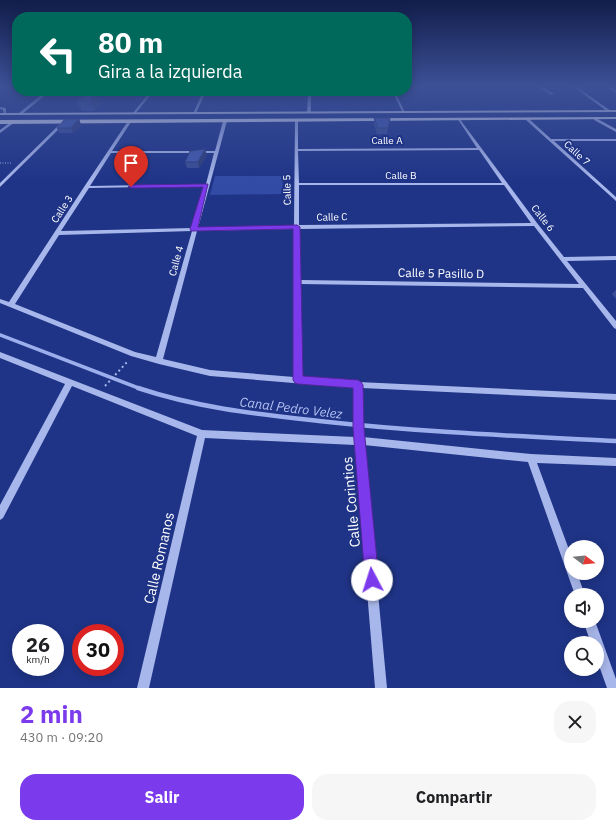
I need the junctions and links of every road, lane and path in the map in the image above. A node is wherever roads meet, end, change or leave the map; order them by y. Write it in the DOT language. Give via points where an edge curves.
graph roads {
  1 [pos="29,117"];
  2 [pos="480,117"];
  3 [pos="493,117"];
  4 [pos="595,118"];
  5 [pos="616,118"];
  6 [pos="458,119"];
  7 [pos="477,119"];
  8 [pos="498,119"];
  9 [pos="527,119"];
  10 [pos="225,121"];
  11 [pos="296,121"];
  12 [pos="0,122"];
  13 [pos="13,122"];
  14 [pos="26,122"];
  15 [pos="64,122"];
  16 [pos="129,122"];
  17 [pos="616,131"];
  18 [pos="0,132"];
  19 [pos="550,140"];
  20 [pos="616,140"];
  21 [pos="479,149"];
  22 [pos="296,150"];
  23 [pos="109,152"];
  24 [pos="216,152"];
  25 [pos="297,184"];
  26 [pos="506,184"];
  27 [pos="0,186"];
  28 [pos="206,186"];
  29 [pos="86,187"];
  30 [pos="616,200"];
  31 [pos="535,224"];
  32 [pos="297,227"];
  33 [pos="194,229"];
  34 [pos="57,233"];
  35 [pos="616,258"];
  36 [pos="564,259"];
  37 [pos="298,282"];
  38 [pos="584,286"];
  39 [pos="0,301"];
  40 [pos="11,305"];
  41 [pos="616,326"];
  42 [pos="0,355"];
  43 [pos="129,359"];
  44 [pos="159,361"];
  45 [pos="298,380"];
  46 [pos="70,382"];
  47 [pos="358,385"];
  48 [pos="103,388"];
  49 [pos="616,397"];
  50 [pos="202,434"];
  51 [pos="360,441"];
  52 [pos="531,458"];
  53 [pos="616,462"];
  54 [pos="0,515"];
  55 [pos="564,550"];
  56 [pos="592,628"];
  57 [pos="143,688"];
  58 [pos="381,688"];
  59 [pos="613,688"];
  1 -- 14 [label="main road" via="22,119"];
  2 -- 7 [label="main road"];
  3 -- 8 [label="main road"];
  4 -- 5 [label="main road"];
  4 -- 9 [label="main road"];
  4 -- 17 [label="street"];
  6 -- 7 [label="main road"];
  6 -- 11 [label="main road"];
  6 -- 21 [label="street, Calle 6"];
  7 -- 8 [label="main road"];
  8 -- 9 [label="main road"];
  9 -- 19 [label="street, Calle 7"];
  10 -- 11 [label="main road"];
  10 -- 16 [label="main road"];
  10 -- 24 [label="street, Calle 4"];
  11 -- 22 [label="street, Calle 5"];
  12 -- 13 [label="main road"];
  13 -- 14 [label="main road"];
  13 -- 18 [label="street"];
  14 -- 15 [label="main road"];
  15 -- 16 [label="main road"];
  15 -- 27 [label="street"];
  16 -- 23 [label="street, Calle 3"];
  19 -- 20 [label="street"];
  19 -- 30 [label="street, Calle 7"];
  21 -- 22 [label="street, Calle A"];
  21 -- 26 [label="street, Calle 6"];
  22 -- 25 [label="street, Calle 5"];
  23 -- 24 [label="street"];
  23 -- 29 [label="street, Calle 3"];
  24 -- 28 [label="street, Calle 4"];
  25 -- 26 [label="street, Calle B"];
  25 -- 32 [label="street, Calle 5"];
  26 -- 31 [label="street, Calle 6"];
  28 -- 29 [label="street"];
  28 -- 33 [label="street, Calle 4"];
  29 -- 34 [label="street, Calle 3"];
  31 -- 32 [label="street, Calle C"];
  31 -- 36 [label="street, Calle 6"];
  32 -- 33 [label="street, Calle C"];
  32 -- 37 [label="street, Calle 5"];
  33 -- 34 [label="street, Calle C"];
  33 -- 44 [label="street, Calle 4"];
  34 -- 40 [label="street, Calle 3"];
  35 -- 36 [label="street"];
  36 -- 38 [label="street, Calle 6"];
  37 -- 38 [label="street, Calle 5 Pasillo D"];
  37 -- 45 [label="street, Calle 5"];
  38 -- 41 [label="street, Calle 6"];
  39 -- 40 [label="street"];
  40 -- 44 [label="street" via="134,354"];
  42 -- 46 [label="street"];
  43 -- 48 [label="path"];
  44 -- 45 [label="street" via="210,373"];
  45 -- 47 [label="street"];
  46 -- 50 [label="street"];
  46 -- 54 [label="street"];
  47 -- 49 [label="street"];
  47 -- 51 [label="street, Calle Corintios"];
  50 -- 51 [label="street"];
  50 -- 57 [label="street, Calle Romanos"];
  51 -- 52 [label="street"];
  51 -- 58 [label="street, Calle Corintios"];
  52 -- 53 [label="street"];
  52 -- 55 [label="street"];
  56 -- 59 [label="street"];
}
